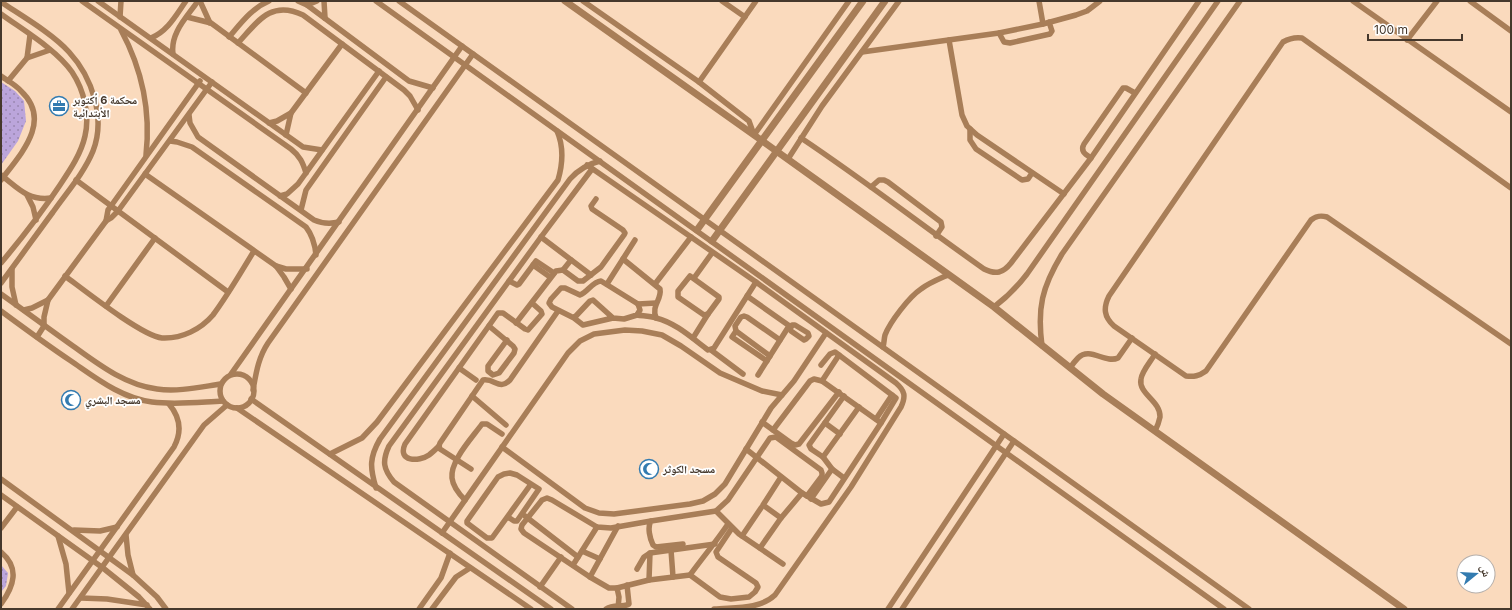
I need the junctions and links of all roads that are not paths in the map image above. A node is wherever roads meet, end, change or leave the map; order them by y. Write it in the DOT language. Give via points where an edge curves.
graph roads {
  1 [pos="10,1"];
  2 [pos="82,1"];
  3 [pos="98,1"];
  4 [pos="121,1"];
  5 [pos="186,1"];
  6 [pos="199,1"];
  7 [pos="269,1"];
  8 [pos="298,1"];
  9 [pos="317,1"];
  10 [pos="324,1"];
  11 [pos="376,1"];
  12 [pos="399,1"];
  13 [pos="565,1"];
  14 [pos="583,1"];
  15 [pos="722,1"];
  16 [pos="756,1"];
  17 [pos="849,1"];
  18 [pos="863,1"];
  19 [pos="885,1"];
  20 [pos="899,1"];
  21 [pos="1039,1"];
  22 [pos="1100,1"];
  23 [pos="1199,1"];
  24 [pos="1218,1"];
  25 [pos="1240,1"];
  26 [pos="1353,1"];
  27 [pos="1437,1"];
  28 [pos="1470,1"];
  29 [pos="1,2"];
  30 [pos="307,5"];
  31 [pos="9,8"];
  32 [pos="1,14"];
  33 [pos="120,17"];
  34 [pos="187,17"];
  35 [pos="745,17"];
  36 [pos="325,18"];
  37 [pos="171,23"];
  38 [pos="211,23"];
  39 [pos="1046,23"];
  40 [pos="120,28"];
  41 [pos="179,28"];
  42 [pos="1511,31"];
  43 [pos="1000,33"];
  44 [pos="30,35"];
  45 [pos="229,37"];
  46 [pos="151,38"];
  47 [pos="949,40"];
  48 [pos="1407,40"];
  49 [pos="238,43"];
  50 [pos="342,44"];
  51 [pos="462,46"];
  52 [pos="50,50"];
  53 [pos="862,52"];
  54 [pos="173,54"];
  55 [pos="473,54"];
  56 [pos="454,57"];
  57 [pos="27,58"];
  58 [pos="465,65"];
  59 [pos="379,71"];
  60 [pos="1,76"];
  61 [pos="203,76"];
  62 [pos="386,77"];
  63 [pos="8,81"];
  64 [pos="212,82"];
  65 [pos="699,82"];
  66 [pos="198,83"];
  67 [pos="433,88"];
  68 [pos="207,90"];
  69 [pos="306,93"];
  70 [pos="1135,94"];
  71 [pos="418,110"];
  72 [pos="1511,112"];
  73 [pos="291,113"];
  74 [pos="189,114"];
  75 [pos="269,122"];
  76 [pos="556,128"];
  77 [pos="970,129"];
  78 [pos="286,135"];
  79 [pos="754,135"];
  80 [pos="802,138"];
  81 [pos="761,140"];
  82 [pos="170,141"];
  83 [pos="322,150"];
  84 [pos="777,151"];
  85 [pos="145,157"];
  86 [pos="1091,158"];
  87 [pos="788,159"];
  88 [pos="600,161"];
  89 [pos="586,165"];
  90 [pos="592,169"];
  91 [pos="243,170"];
  92 [pos="306,173"];
  93 [pos="1032,173"];
  94 [pos="145,174"];
  95 [pos="2,177"];
  96 [pos="237,178"];
  97 [pos="76,180"];
  98 [pos="558,180"];
  99 [pos="298,184"];
  100 [pos="566,185"];
  101 [pos="871,187"];
  102 [pos="1511,188"];
  103 [pos="306,190"];
  104 [pos="1064,194"];
  105 [pos="26,195"];
  106 [pos="280,196"];
  107 [pos="51,198"];
  108 [pos="596,199"];
  109 [pos="111,206"];
  110 [pos="301,210"];
  111 [pos="118,211"];
  112 [pos="704,219"];
  113 [pos="36,220"];
  114 [pos="106,221"];
  115 [pos="339,222"];
  116 [pos="697,230"];
  117 [pos="720,230"];
  118 [pos="936,236"];
  119 [pos="541,237"];
  120 [pos="690,237"];
  121 [pos="155,238"];
  122 [pos="635,240"];
  123 [pos="712,241"];
  124 [pos="254,251"];
  125 [pos="712,253"];
  126 [pos="316,255"];
  127 [pos="623,259"];
  128 [pos="571,260"];
  129 [pos="1,263"];
  130 [pos="276,266"];
  131 [pos="12,269"];
  132 [pos="307,269"];
  133 [pos="563,270"];
  134 [pos="591,274"];
  135 [pos="552,275"];
  136 [pos="948,275"];
  137 [pos="65,276"];
  138 [pos="694,278"];
  139 [pos="509,282"];
  140 [pos="756,282"];
  141 [pos="1,283"];
  142 [pos="607,284"];
  143 [pos="655,284"];
  144 [pos="291,289"];
  145 [pos="228,292"];
  146 [pos="1,294"];
  147 [pos="583,294"];
  148 [pos="747,296"];
  149 [pos="48,300"];
  150 [pos="590,301"];
  151 [pos="532,303"];
  152 [pos="656,303"];
  153 [pos="638,304"];
  154 [pos="16,305"];
  155 [pos="106,306"];
  156 [pos="994,307"];
  157 [pos="24,310"];
  158 [pos="1,311"];
  159 [pos="558,311"];
  160 [pos="708,314"];
  161 [pos="637,315"];
  162 [pos="574,318"];
  163 [pos="613,318"];
  164 [pos="656,318"];
  165 [pos="516,323"];
  166 [pos="44,326"];
  167 [pos="489,326"];
  168 [pos="826,333"];
  169 [pos="37,337"];
  170 [pos="693,338"];
  171 [pos="1132,338"];
  172 [pos="507,340"];
  173 [pos="780,340"];
  174 [pos="1511,344"];
  175 [pos="1042,346"];
  176 [pos="883,347"];
  177 [pos="711,350"];
  178 [pos="1155,354"];
  179 [pos="839,355"];
  180 [pos="769,358"];
  181 [pos="821,365"];
  182 [pos="459,368"];
  183 [pos="1070,368"];
  184 [pos="231,374"];
  185 [pos="743,374"];
  186 [pos="758,375"];
  187 [pos="476,380"];
  188 [pos="822,381"];
  189 [pos="221,384"];
  190 [pos="254,390"];
  191 [pos="841,394"];
  192 [pos="782,395"];
  193 [pos="892,395"];
  194 [pos="472,396"];
  195 [pos="251,399"];
  196 [pos="225,403"];
  197 [pos="169,404"];
  198 [pos="859,407"];
  199 [pos="236,408"];
  200 [pos="876,419"];
  201 [pos="762,422"];
  202 [pos="825,423"];
  203 [pos="881,423"];
  204 [pos="506,425"];
  205 [pos="773,430"];
  206 [pos="1155,432"];
  207 [pos="502,434"];
  208 [pos="840,434"];
  209 [pos="1004,434"];
  210 [pos="1014,441"];
  211 [pos="439,446"];
  212 [pos="996,446"];
  213 [pos="502,447"];
  214 [pos="746,449"];
  215 [pos="1006,452"];
  216 [pos="330,454"];
  217 [pos="823,457"];
  218 [pos="756,458"];
  219 [pos="457,460"];
  220 [pos="471,469"];
  221 [pos="832,469"];
  222 [pos="780,476"];
  223 [pos="844,478"];
  224 [pos="1,479"];
  225 [pos="531,484"];
  226 [pos="376,488"];
  227 [pos="1,495"];
  228 [pos="807,496"];
  229 [pos="465,500"];
  230 [pos="17,506"];
  231 [pos="716,511"];
  232 [pos="521,514"];
  233 [pos="508,517"];
  234 [pos="527,518"];
  235 [pos="781,518"];
  236 [pos="650,521"];
  237 [pos="449,522"];
  238 [pos="618,526"];
  239 [pos="730,526"];
  240 [pos="118,527"];
  241 [pos="596,527"];
  242 [pos="1,528"];
  243 [pos="72,530"];
  244 [pos="442,533"];
  245 [pos="126,535"];
  246 [pos="740,535"];
  247 [pos="58,536"];
  248 [pos="683,544"];
  249 [pos="714,544"];
  250 [pos="760,548"];
  251 [pos="670,550"];
  252 [pos="101,551"];
  253 [pos="582,551"];
  254 [pos="1,552"];
  255 [pos="450,553"];
  256 [pos="650,553"];
  257 [pos="561,557"];
  258 [pos="578,557"];
  259 [pos="110,558"];
  260 [pos="600,559"];
  261 [pos="93,561"];
  262 [pos="783,564"];
  263 [pos="573,565"];
  264 [pos="103,568"];
  265 [pos="470,568"];
  266 [pos="637,569"];
  267 [pos="133,575"];
  268 [pos="690,575"];
  269 [pos="590,576"];
  270 [pos="673,577"];
  271 [pos="649,580"];
  272 [pos="627,585"];
  273 [pos="540,587"];
  274 [pos="617,588"];
  275 [pos="69,593"];
  276 [pos="81,598"];
  277 [pos="1,604"];
  278 [pos="148,607"];
  279 [pos="618,608"];
  280 [pos="58,609"];
  281 [pos="72,609"];
  282 [pos="166,609"];
  283 [pos="420,609"];
  284 [pos="432,609"];
  285 [pos="532,609"];
  286 [pos="551,609"];
  287 [pos="572,609"];
  288 [pos="606,609"];
  289 [pos="714,609"];
  290 [pos="888,609"];
  291 [pos="902,609"];
  292 [pos="1224,609"];
  293 [pos="1249,609"];
  294 [pos="1404,609"];
  1 -- 31 [label="street"];
  2 -- 40 [label="street"];
  3 -- 33 [label="street"];
  4 -- 33 [label="street"];
  5 -- 37 [label="street"];
  6 -- 34 [label="street"];
  6 -- 38 [label="street"];
  7 -- 45 [label="street" via="260,5"];
  8 -- 30 [label="street"];
  9 -- 30 [label="street"];
  10 -- 36 [label="street"];
  11 -- 56 [label="street"];
  12 -- 51 [label="street"];
  13 -- 79 [label="street"];
  14 -- 65 [label="street"];
  15 -- 35 [label="street"];
  16 -- 35 [label="street"];
  17 -- 79 [label="street"];
  18 -- 81 [label="street"];
  19 -- 84 [label="street"];
  20 -- 53 [label="street"];
  21 -- 39 [label="street"];
  22 -- 39 [label="street" via="1076,16"];
  23 -- 70 [label="street"];
  24 -- 156 [label="street" via="1027,274 1010,294"];
  25 -- 175 [label="street" via="1052,270 1044,288 1040,307 1039,327"];
  26 -- 48 [label="street"];
  27 -- 48 [label="street"];
  28 -- 42 [label="street"];
  29 -- 31 [label="street"];
  30 -- 36 [label="street"];
  31 -- 97 [label="street" via="69,51 90,83 95,101 97,135 93,150"];
  32 -- 44 [label="street"];
  33 -- 46 [label="street"];
  34 -- 38 [label="street"];
  34 -- 41 [label="street"];
  35 -- 65 [label="street"];
  36 -- 67 [label="street" via="409,81"];
  37 -- 41 [label="street"];
  37 -- 46 [label="street"];
  38 -- 45 [label="street"];
  39 -- 43 [label="street"];
  39 -- 43 [label="street" via="1052,31 1050,34 1010,43 1004,42"];
  40 -- 66 [label="street"];
  40 -- 85 [label="street" via="137,64 143,84 148,123"];
  41 -- 54 [label="street" via="173,41"];
  43 -- 47 [label="street"];
  44 -- 52 [label="street"];
  44 -- 57 [label="street"];
  45 -- 49 [label="street"];
  46 -- 54 [label="street"];
  47 -- 53 [label="street"];
  47 -- 77 [label="street" via="962,115"];
  48 -- 72 [label="street"];
  49 -- 50 [label="street" via="265,14 284,9 304,15"];
  49 -- 69 [label="street"];
  50 -- 59 [label="street"];
  50 -- 69 [label="street"];
  51 -- 55 [label="street"];
  51 -- 56 [label="street"];
  52 -- 57 [label="street"];
  52 -- 107 [label="street" via="72,72 80,86 87,119 85,136 78,156"];
  53 -- 80 [label="street"];
  54 -- 61 [label="street"];
  55 -- 58 [label="street"];
  55 -- 112 [label="street"];
  56 -- 58 [label="street"];
  56 -- 67 [label="street"];
  57 -- 63 [label="street"];
  58 -- 76 [label="street"];
  58 -- 190 [label="street" via="268,343 257,367"];
  59 -- 62 [label="street"];
  59 -- 83 [label="street"];
  60 -- 63 [label="street"];
  61 -- 64 [label="street"];
  61 -- 66 [label="street"];
  62 -- 71 [label="street" via="404,90"];
  62 -- 103 [label="street"];
  63 -- 95 [label="street" via="28,98 34,128 24,150"];
  64 -- 68 [label="street"];
  64 -- 75 [label="street"];
  65 -- 79 [label="street" via="749,121"];
  66 -- 68 [label="street"];
  66 -- 85 [label="street"];
  67 -- 71 [label="street"];
  68 -- 74 [label="street"];
  68 -- 92 [label="street" via="295,152"];
  69 -- 73 [label="street"];
  70 -- 86 [label="street"];
  70 -- 86 [label="street" via="1123,88 1082,146 1083,152"];
  71 -- 115 [label="street"];
  73 -- 75 [label="street"];
  73 -- 78 [label="street"];
  74 -- 82 [label="street"];
  74 -- 91 [label="street" via="198,137"];
  75 -- 78 [label="street"];
  76 -- 88 [label="street"];
  76 -- 98 [label="street" via="562,150"];
  77 -- 93 [label="street"];
  77 -- 93 [label="street" via="970,140 976,149 1022,180 1028,179"];
  78 -- 83 [label="street" via="303,146"];
  79 -- 81 [label="street"];
  80 -- 87 [label="street"];
  80 -- 101 [label="street"];
  81 -- 84 [label="street"];
  81 -- 112 [label="street"];
  82 -- 94 [label="street"];
  82 -- 96 [label="street" via="192,146"];
  83 -- 92 [label="street"];
  84 -- 87 [label="street"];
  84 -- 117 [label="street"];
  85 -- 109 [label="street"];
  86 -- 104 [label="street"];
  87 -- 136 [label="street"];
  88 -- 89 [label="street"];
  88 -- 116 [label="street"];
  89 -- 90 [label="street"];
  89 -- 100 [label="street" via="575,173"];
  90 -- 119 [label="street"];
  90 -- 120 [label="street"];
  91 -- 96 [label="street"];
  91 -- 106 [label="street"];
  92 -- 99 [label="street"];
  93 -- 104 [label="street"];
  94 -- 111 [label="street"];
  94 -- 124 [label="street"];
  95 -- 105 [label="street"];
  96 -- 126 [label="street" via="306,227 314,240"];
  97 -- 109 [label="street"];
  97 -- 131 [label="street"];
  98 -- 100 [label="street"];
  98 -- 216 [label="street" via="377,422 362,438"];
  99 -- 103 [label="street"];
  99 -- 106 [label="street" via="287,194"];
  100 -- 226 [label="street" via="380,439 371,462"];
  101 -- 118 [label="street"];
  101 -- 118 [label="street" via="879,180 884,180 895,187 941,222 942,227"];
  102 -- 171 [label="street" via="1302,38 1289,38 1283,42 1105,304 1104,312 1108,320"];
  103 -- 110 [label="street"];
  104 -- 118 [label="street" via="1011,263 1001,272 992,273 984,269"];
  105 -- 107 [label="street" via="39,199"];
  105 -- 113 [label="street" via="33,207"];
  106 -- 110 [label="street"];
  107 -- 113 [label="street"];
  108 -- 134 [label="street" via="591,206 592,209 625,234 602,266"];
  109 -- 111 [label="street"];
  109 -- 114 [label="street"];
  110 -- 115 [label="street" via="322,223"];
  111 -- 114 [label="street"];
  111 -- 121 [label="street"];
  112 -- 116 [label="street"];
  112 -- 117 [label="street"];
  113 -- 129 [label="street"];
  114 -- 137 [label="street"];
  115 -- 126 [label="street"];
  116 -- 123 [label="street"];
  117 -- 123 [label="street"];
  117 -- 176 [label="street"];
  119 -- 128 [label="street"];
  119 -- 139 [label="street"];
  120 -- 125 [label="street"];
  120 -- 143 [label="street"];
  121 -- 145 [label="street"];
  121 -- 155 [label="street"];
  122 -- 127 [label="street"];
  123 -- 212 [label="street"];
  124 -- 130 [label="street"];
  124 -- 145 [label="street"];
  125 -- 138 [label="street"];
  125 -- 140 [label="street"];
  126 -- 132 [label="street"];
  127 -- 142 [label="street"];
  127 -- 143 [label="street"];
  128 -- 133 [label="street"];
  128 -- 134 [label="street"];
  130 -- 132 [label="street" via="296,270"];
  130 -- 144 [label="street"];
  131 -- 141 [label="street"];
  131 -- 154 [label="street"];
  132 -- 144 [label="street"];
  133 -- 134 [label="street" via="580,281"];
  133 -- 135 [label="street" via="558,270"];
  135 -- 139 [label="street" via="536,261 519,284"];
  135 -- 151 [label="street"];
  136 -- 156 [label="street"];
  136 -- 176 [label="street" via="929,283 911,298 885,335"];
  137 -- 149 [label="street"];
  137 -- 155 [label="street"];
  138 -- 160 [label="street" via="719,296"];
  138 -- 160 [label="street" via="688,277 678,291 678,297 704,315"];
  139 -- 237 [label="street" via="385,455 384,465 394,482"];
  140 -- 148 [label="street"];
  140 -- 168 [label="street"];
  142 -- 147 [label="street" via="598,281"];
  142 -- 153 [label="street"];
  143 -- 152 [label="street" via="660,291"];
  144 -- 184 [label="street"];
  145 -- 155 [label="street" via="212,315 197,329 178,337 161,338"];
  146 -- 154 [label="street"];
  147 -- 150 [label="street"];
  147 -- 159 [label="street" via="577,295 561,288 549,303"];
  148 -- 173 [label="street" via="790,327"];
  148 -- 177 [label="street"];
  149 -- 157 [label="street"];
  149 -- 166 [label="street"];
  150 -- 162 [label="street"];
  150 -- 163 [label="street" via="594,300"];
  151 -- 165 [label="street"];
  151 -- 165 [label="street" via="541,311 541,315 528,330"];
  152 -- 153 [label="street"];
  152 -- 164 [label="street"];
  153 -- 161 [label="street" via="640,310"];
  154 -- 157 [label="street"];
  156 -- 175 [label="street"];
  157 -- 166 [label="street"];
  158 -- 169 [label="street"];
  159 -- 162 [label="street"];
  159 -- 194 [label="street" via="506,384 483,380"];
  160 -- 170 [label="street"];
  161 -- 163 [label="street" via="624,319"];
  161 -- 164 [label="street"];
  162 -- 163 [label="street" via="583,325"];
  164 -- 170 [label="street" via="668,322"];
  165 -- 167 [label="street" via="500,312"];
  166 -- 169 [label="street"];
  166 -- 189 [label="street" via="105,369 140,385 174,390"];
  167 -- 172 [label="street"];
  167 -- 182 [label="street"];
  168 -- 192 [label="street"];
  168 -- 289 [label="street" via="896,383 903,389 905,398 851,487 775,595 755,606"];
  169 -- 197 [label="street" via="117,391 134,398"];
  170 -- 177 [label="street"];
  171 -- 178 [label="street"];
  171 -- 183 [label="street" via="1118,358 1111,360 1089,353 1083,354"];
  172 -- 172 [label="street" via="515,349 514,353 499,373 493,375 488,371 488,366"];
  173 -- 180 [label="street"];
  173 -- 180 [label="street" via="744,316 735,326 736,332 732,337"];
  174 -- 178 [label="street" via="1321,215 1311,220 1206,371 1193,377 1186,376"];
  175 -- 183 [label="street"];
  176 -- 209 [label="street"];
  177 -- 185 [label="street"];
  178 -- 206 [label="street" via="1140,381 1143,390 1159,409 1159,421"];
  179 -- 181 [label="street" via="835,352 830,354"];
  179 -- 188 [label="street"];
  179 -- 193 [label="street"];
  180 -- 186 [label="street"];
  182 -- 187 [label="street"];
  182 -- 211 [label="street" via="402,449 408,459 419,459 429,455"];
  183 -- 206 [label="street"];
  184 -- 189 [label="street"];
  184 -- 190 [label="street" via="248,378"];
  188 -- 191 [label="street"];
  188 -- 205 [label="street" via="810,381"];
  189 -- 196 [label="street" via="220,393"];
  190 -- 195 [label="street"];
  191 -- 198 [label="street"];
  191 -- 202 [label="street"];
  191 -- 205 [label="street" via="799,444 791,443"];
  192 -- 201 [label="street"];
  192 -- 213 [label="street" via="762,391 720,373 662,335 625,330 594,334 580,341 568,353"];
  193 -- 200 [label="street"];
  193 -- 203 [label="street" via="896,400"];
  194 -- 204 [label="street"];
  194 -- 211 [label="street"];
  195 -- 199 [label="street"];
  195 -- 216 [label="street"];
  196 -- 197 [label="street"];
  196 -- 199 [label="street"];
  196 -- 245 [label="street" via="204,426"];
  197 -- 240 [label="street" via="176,413 179,424 177,442"];
  198 -- 200 [label="street"];
  198 -- 208 [label="street"];
  199 -- 255 [label="street"];
  200 -- 203 [label="street"];
  201 -- 205 [label="street"];
  201 -- 214 [label="street"];
  202 -- 208 [label="street"];
  202 -- 217 [label="street" via="809,445"];
  203 -- 223 [label="street"];
  206 -- 294 [label="street"];
  207 -- 219 [label="street" via="487,424 482,424"];
  208 -- 217 [label="street"];
  209 -- 210 [label="street"];
  209 -- 212 [label="street"];
  210 -- 215 [label="street"];
  210 -- 293 [label="street"];
  211 -- 219 [label="street"];
  212 -- 215 [label="street"];
  212 -- 290 [label="street"];
  213 -- 214 [label="street" via="585,508 599,513 614,514 703,501 725,484"];
  213 -- 229 [label="street"];
  214 -- 218 [label="street"];
  215 -- 291 [label="street"];
  215 -- 292 [label="street"];
  216 -- 226 [label="street"];
  217 -- 221 [label="street"];
  218 -- 222 [label="street"];
  218 -- 228 [label="street" via="770,438 776,437 821,470 822,476"];
  218 -- 231 [label="street" via="728,500"];
  219 -- 220 [label="street"];
  219 -- 229 [label="street" via="452,479 457,491"];
  221 -- 223 [label="street"];
  221 -- 228 [label="street"];
  222 -- 228 [label="street"];
  222 -- 235 [label="street" via="763,505"];
  222 -- 246 [label="street"];
  223 -- 228 [label="street" via="829,502 821,504"];
  224 -- 243 [label="street"];
  225 -- 232 [label="street" via="538,489"];
  225 -- 233 [label="street"];
  225 -- 233 [label="street" via="510,473 498,477 467,523 490,539"];
  226 -- 244 [label="street"];
  227 -- 230 [label="street"];
  228 -- 235 [label="street"];
  229 -- 237 [label="street"];
  230 -- 242 [label="street"];
  230 -- 247 [label="street"];
  231 -- 236 [label="street"];
  231 -- 239 [label="street"];
  232 -- 233 [label="street" via="514,521"];
  232 -- 234 [label="street"];
  234 -- 241 [label="street" via="542,500 547,498"];
  234 -- 257 [label="street" via="521,529 524,533"];
  234 -- 258 [label="street"];
  235 -- 250 [label="street"];
  236 -- 238 [label="street"];
  236 -- 248 [label="street" via="653,545 656,547"];
  237 -- 244 [label="street"];
  237 -- 273 [label="street"];
  238 -- 241 [label="street"];
  238 -- 260 [label="street"];
  239 -- 246 [label="street"];
  239 -- 249 [label="street"];
  239 -- 268 [label="street" via="716,552 718,557 756,583 756,592 749,597 720,598"];
  240 -- 243 [label="street" via="91,531"];
  240 -- 252 [label="street"];
  241 -- 253 [label="street"];
  243 -- 252 [label="street"];
  244 -- 286 [label="street"];
  245 -- 259 [label="street"];
  245 -- 267 [label="street"];
  246 -- 250 [label="street"];
  247 -- 261 [label="street"];
  247 -- 275 [label="street" via="66,564"];
  249 -- 251 [label="street"];
  249 -- 268 [label="street"];
  250 -- 262 [label="street"];
  251 -- 256 [label="street"];
  251 -- 270 [label="street"];
  252 -- 259 [label="street"];
  252 -- 261 [label="street"];
  253 -- 258 [label="street"];
  253 -- 260 [label="street"];
  254 -- 277 [label="street" via="12,566 14,577 12,587"];
  255 -- 265 [label="street"];
  255 -- 283 [label="street" via="441,578"];
  256 -- 266 [label="street" via="644,557"];
  256 -- 271 [label="street"];
  257 -- 263 [label="street"];
  257 -- 273 [label="street"];
  258 -- 263 [label="street"];
  259 -- 264 [label="street"];
  259 -- 267 [label="street"];
  260 -- 269 [label="street"];
  261 -- 264 [label="street"];
  261 -- 275 [label="street"];
  263 -- 269 [label="street"];
  264 -- 276 [label="street"];
  264 -- 278 [label="street"];
  265 -- 284 [label="street" via="456,577"];
  265 -- 285 [label="street"];
  267 -- 282 [label="street"];
  268 -- 270 [label="street"];
  269 -- 274 [label="street" via="609,588"];
  270 -- 271 [label="street"];
  271 -- 272 [label="street"];
  272 -- 274 [label="street"];
  272 -- 279 [label="street" via="629,604"];
  273 -- 287 [label="street"];
  274 -- 279 [label="street"];
  275 -- 280 [label="street"];
  276 -- 278 [label="street" via="107,599"];
  276 -- 281 [label="street"];
  279 -- 288 [label="street" via="615,605"];
}
